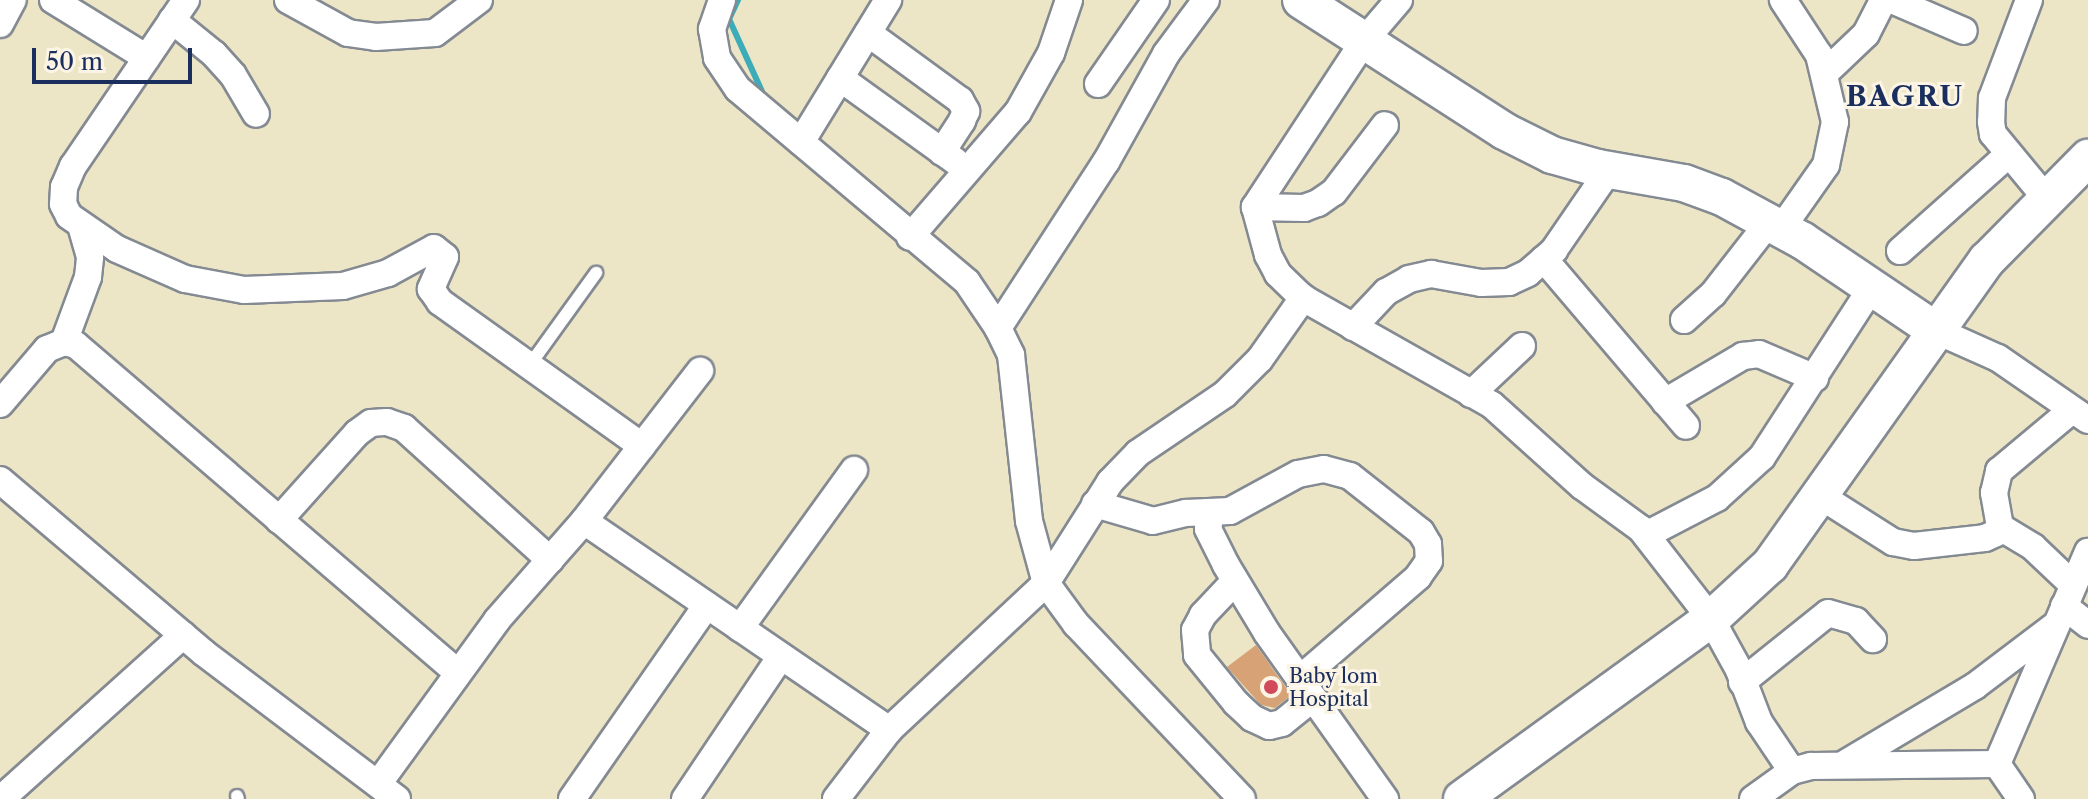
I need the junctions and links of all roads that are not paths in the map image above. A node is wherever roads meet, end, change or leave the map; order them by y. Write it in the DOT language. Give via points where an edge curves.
graph roads {
  1 [pos="13,0"];
  2 [pos="53,0"];
  3 [pos="288,0"];
  4 [pos="479,0"];
  5 [pos="722,0"];
  6 [pos="888,0"];
  7 [pos="1069,0"];
  8 [pos="1156,0"];
  9 [pos="1206,0"];
  10 [pos="1301,0"];
  11 [pos="1399,0"];
  12 [pos="1783,0"];
  13 [pos="1883,0"];
  14 [pos="1892,0"];
  15 [pos="2029,0"];
  16 [pos="179,10"];
  17 [pos="0,24"];
  18 [pos="1964,31"];
  19 [pos="868,33"];
  20 [pos="1364,41"];
  21 [pos="147,58"];
  22 [pos="1824,74"];
  23 [pos="840,78"];
  24 [pos="1098,84"];
  25 [pos="256,114"];
  26 [pos="1385,125"];
  27 [pos="801,142"];
  28 [pos="942,152"];
  29 [pos="2009,154"];
  30 [pos="2088,158"];
  31 [pos="968,170"];
  32 [pos="1609,170"];
  33 [pos="2046,198"];
  34 [pos="1255,207"];
  35 [pos="81,225"];
  36 [pos="1775,226"];
  37 [pos="910,237"];
  38 [pos="1900,251"];
  39 [pos="1544,259"];
  40 [pos="596,273"];
  41 [pos="1872,287"];
  42 [pos="1303,298"];
  43 [pos="1684,320"];
  44 [pos="1353,327"];
  45 [pos="998,328"];
  46 [pos="1935,330"];
  47 [pos="64,342"];
  48 [pos="1522,346"];
  49 [pos="529,366"];
  50 [pos="700,371"];
  51 [pos="1815,378"];
  52 [pos="1471,394"];
  53 [pos="1665,402"];
  54 [pos="0,404"];
  55 [pos="2082,414"];
  56 [pos="1686,426"];
  57 [pos="642,446"];
  58 [pos="854,470"];
  59 [pos="0,480"];
  60 [pos="1819,495"];
  61 [pos="1095,504"];
  62 [pos="1211,512"];
  63 [pos="279,520"];
  64 [pos="584,521"];
  65 [pos="2000,527"];
  66 [pos="1646,535"];
  67 [pos="2088,552"];
  68 [pos="550,560"];
  69 [pos="1235,581"];
  70 [pos="1046,583"];
  71 [pos="707,605"];
  72 [pos="2064,605"];
  73 [pos="1711,619"];
  74 [pos="2088,625"];
  75 [pos="740,628"];
  76 [pos="183,635"];
  77 [pos="1873,639"];
  78 [pos="781,656"];
  79 [pos="458,673"];
  80 [pos="1742,682"];
  81 [pos="1306,689"];
  82 [pos="889,730"];
  83 [pos="1846,763"];
  84 [pos="1997,764"];
  85 [pos="1792,771"];
  86 [pos="388,792"];
  87 [pos="1757,798"];
  88 [pos="1,799"];
  89 [pos="572,799"];
  90 [pos="685,799"];
  91 [pos="836,799"];
  92 [pos="1242,799"];
  93 [pos="1385,799"];
  94 [pos="1462,799"];
  95 [pos="2021,799"];
  1 -- 17 [label="street"];
  2 -- 21 [label="street"];
  3 -- 4 [label="street" via="348,33 376,37 435,33"];
  5 -- 27 [label="street" via="712,29 717,58 738,89"];
  6 -- 19 [label="street"];
  7 -- 31 [label="street" via="1051,53 1018,112"];
  8 -- 24 [label="street"];
  9 -- 45 [label="street" via="1166,54 1106,162"];
  10 -- 20 [label="main road"];
  11 -- 20 [label="street"];
  12 -- 22 [label="street" via="1819,55"];
  13 -- 22 [label="street" via="1866,34"];
  14 -- 18 [label="street"];
  15 -- 29 [label="street" via="1992,98 1993,134"];
  16 -- 21 [label="street"];
  16 -- 25 [label="street" via="233,75"];
  19 -- 23 [label="street"];
  19 -- 28 [label="street" via="960,100 966,111"];
  20 -- 32 [label="main road" via="1504,131 1552,155"];
  20 -- 34 [label="street"];
  21 -- 35 [label="street" via="64,187 63,204"];
  22 -- 36 [label="street" via="1835,122 1826,165"];
  23 -- 27 [label="street"];
  23 -- 28 [label="street"];
  26 -- 34 [label="street" via="1334,192 1318,203 1304,208"];
  27 -- 37 [label="street"];
  28 -- 31 [label="street"];
  29 -- 33 [label="street"];
  29 -- 38 [label="street"];
  30 -- 33 [label="main road"];
  31 -- 37 [label="street"];
  32 -- 36 [label="main road" via="1684,183"];
  32 -- 39 [label="street"];
  33 -- 46 [label="main road" via="1987,260"];
  34 -- 42 [label="street" via="1278,274"];
  35 -- 47 [label="street" via="90,257 88,277"];
  35 -- 49 [label="street" via="117,249 185,279 244,290 343,286 388,273 434,248 445,257 433,296"];
  36 -- 41 [label="main road"];
  36 -- 43 [label="street"];
  37 -- 45 [label="street" via="967,282"];
  39 -- 44 [label="street" via="1509,282 1431,274 1409,279 1386,292"];
  39 -- 53 [label="street"];
  40 -- 49 [label="lane"];
  41 -- 46 [label="main road"];
  41 -- 51 [label="street"];
  42 -- 44 [label="street"];
  42 -- 61 [label="street" via="1260,359 1225,394 1138,453"];
  44 -- 52 [label="street"];
  45 -- 70 [label="street" via="1011,355 1029,521"];
  46 -- 55 [label="street" via="1998,358"];
  46 -- 60 [label="main road"];
  47 -- 54 [label="street" via="36,359"];
  47 -- 63 [label="street" via="76,345"];
  48 -- 52 [label="street"];
  49 -- 57 [label="street"];
  50 -- 57 [label="street"];
  51 -- 53 [label="street" via="1759,354 1743,356"];
  51 -- 66 [label="street" via="1762,457 1717,498"];
  52 -- 66 [label="street" via="1492,405"];
  53 -- 56 [label="street"];
  55 -- 65 [label="street" via="1999,471 1994,493"];
  57 -- 64 [label="street"];
  58 -- 75 [label="street"];
  59 -- 76 [label="street"];
  60 -- 65 [label="street" via="1893,542 1914,546 1985,538"];
  60 -- 73 [label="main road" via="1770,565"];
  61 -- 62 [label="street" via="1153,521"];
  61 -- 70 [label="street"];
  62 -- 69 [label="street" via="1208,529"];
  62 -- 81 [label="street" via="1230,511 1298,474 1324,469 1350,476 1421,532 1428,544 1429,561 1418,577"];
  63 -- 68 [label="street" via="357,433 371,423 387,422 404,428"];
  63 -- 79 [label="street"];
  64 -- 68 [label="street"];
  64 -- 71 [label="street"];
  65 -- 72 [label="street" via="2033,547"];
  66 -- 73 [label="street"];
  67 -- 72 [label="street"];
  68 -- 79 [label="street"];
  69 -- 81 [label="street"];
  69 -- 81 [label="street" via="1195,630 1197,655 1236,703 1269,726 1282,723"];
  70 -- 82 [label="street"];
  70 -- 92 [label="street" via="1076,624"];
  71 -- 75 [label="street"];
  71 -- 89 [label="street"];
  72 -- 74 [label="street"];
  72 -- 83 [label="street" via="2019,656"];
  72 -- 84 [label="street"];
  73 -- 80 [label="street"];
  73 -- 94 [label="main road"];
  75 -- 78 [label="street"];
  76 -- 86 [label="street"];
  76 -- 88 [label="street"];
  77 -- 80 [label="street" via="1856,621 1828,613"];
  78 -- 82 [label="street"];
  78 -- 90 [label="street"];
  79 -- 86 [label="street"];
  80 -- 85 [label="street" via="1759,722"];
  81 -- 93 [label="street"];
  82 -- 91 [label="street"];
  83 -- 84 [label="street"];
  83 -- 85 [label="street"];
  84 -- 95 [label="street"];
  85 -- 87 [label="street"];
}
